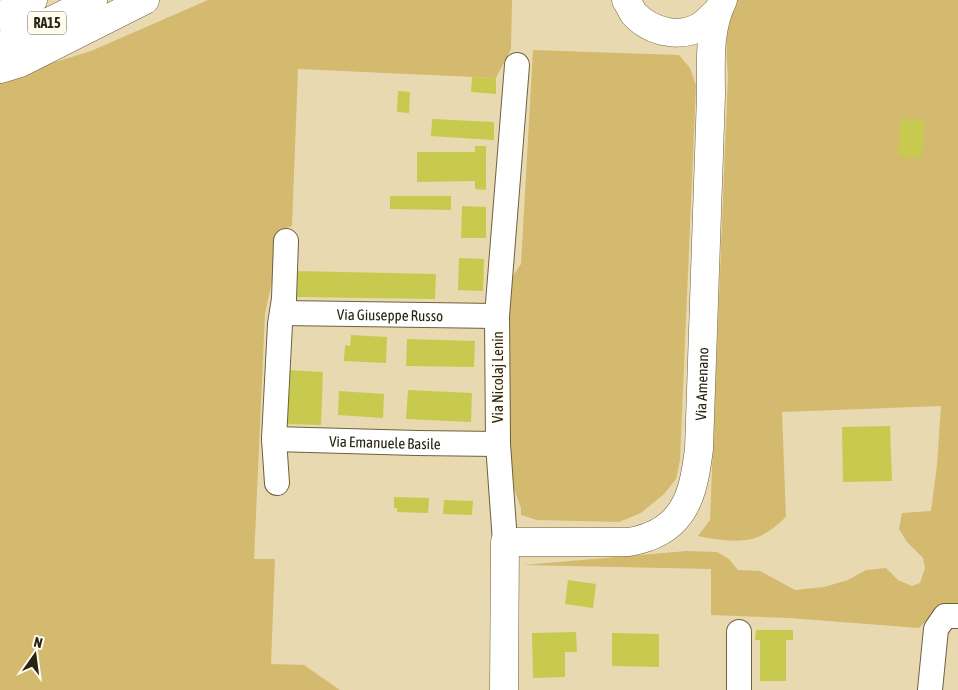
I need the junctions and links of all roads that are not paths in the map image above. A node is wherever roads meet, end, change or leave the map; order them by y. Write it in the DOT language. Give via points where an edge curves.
graph roads {
  1 [pos="33,0"];
  2 [pos="93,0"];
  3 [pos="145,0"];
  4 [pos="626,0"];
  5 [pos="720,6"];
  6 [pos="0,16"];
  7 [pos="678,33"];
  8 [pos="0,46"];
  9 [pos="516,65"];
  10 [pos="710,67"];
  11 [pos="0,69"];
  12 [pos="286,241"];
  13 [pos="282,313"];
  14 [pos="497,316"];
  15 [pos="274,439"];
  16 [pos="498,444"];
  17 [pos="277,483"];
  18 [pos="505,542"];
  19 [pos="951,616"];
  20 [pos="739,632"];
  21 [pos="504,690"];
  22 [pos="739,690"];
  23 [pos="930,690"];
  1 -- 6 [label="main road, RA15"];
  2 -- 8 [label="main road, RA15"];
  3 -- 11 [label="main road" via="20,63"];
  4 -- 7 [label="main road" via="633,13 646,24 661,31"];
  5 -- 7 [label="main road" via="704,24"];
  5 -- 10 [label="main road, Via Amenano" via="712,35"];
  7 -- 10 [label="main road" via="699,50"];
  9 -- 14 [label="street, Via Nicolaj Lenin"];
  10 -- 18 [label="main road, Via Amenano" via="699,448 688,499 681,514 667,528 630,542"];
  12 -- 13 [label="street"];
  13 -- 14 [label="street, Via Giuseppe Russo"];
  13 -- 15 [label="street"];
  14 -- 16 [label="street, Via Nicolaj Lenin"];
  15 -- 16 [label="street, Via Emanuele Basile"];
  15 -- 17 [label="street"];
  16 -- 18 [label="street, Via Nicolaj Lenin"];
  18 -- 21 [label="main road, Via Nicolaj Lenin"];
  19 -- 23 [label="street" via="936,629"];
  20 -- 22 [label="street"];
}
